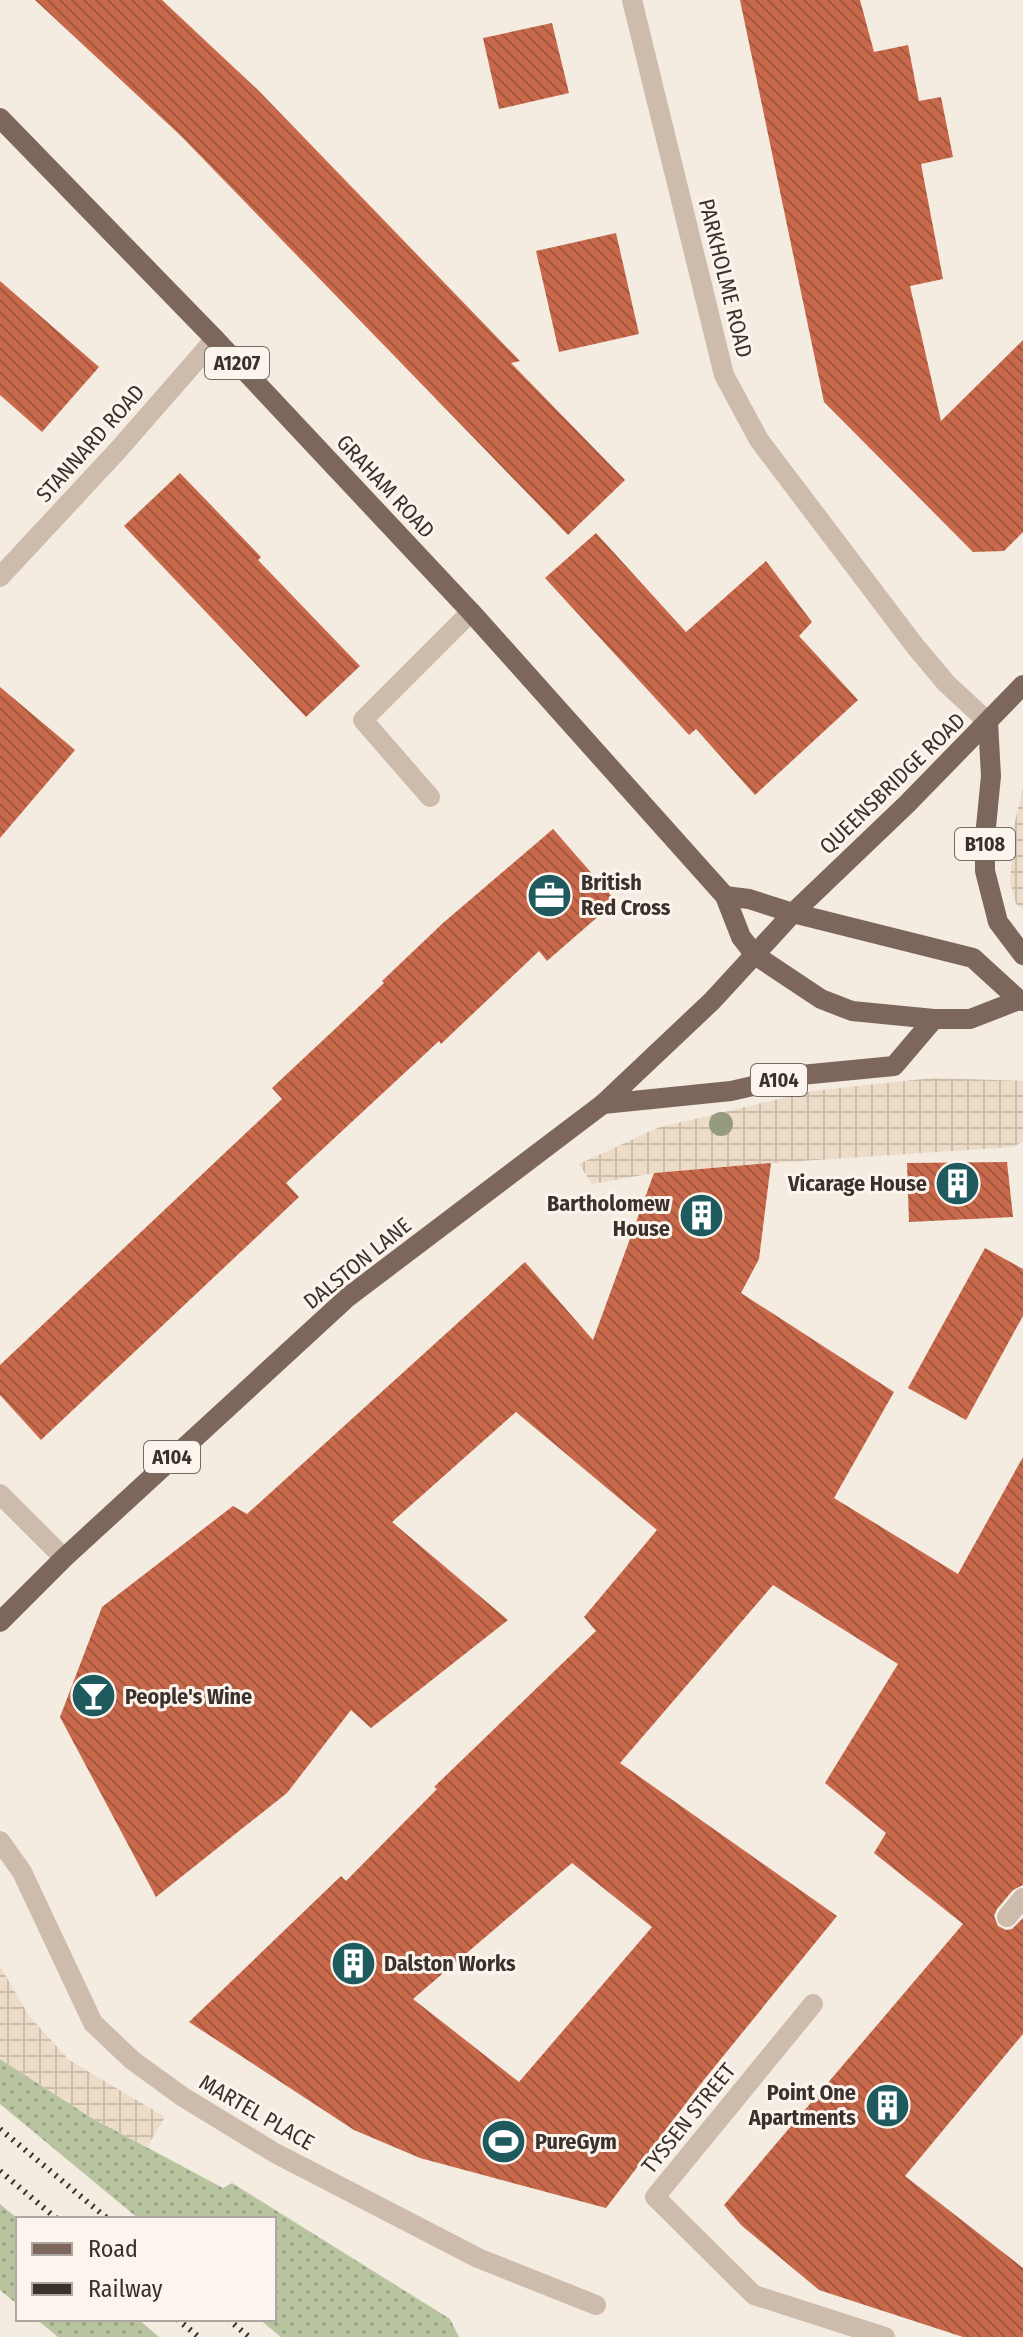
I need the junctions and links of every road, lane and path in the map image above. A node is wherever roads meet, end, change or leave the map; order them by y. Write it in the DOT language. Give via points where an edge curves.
graph roads {
  1 [pos="632,0"];
  2 [pos="0,118"];
  3 [pos="215,339"];
  4 [pos="0,577"];
  5 [pos="471,612"];
  6 [pos="1023,685"];
  7 [pos="988,722"];
  8 [pos="430,797"];
  9 [pos="725,896"];
  10 [pos="793,913"];
  11 [pos="755,955"];
  12 [pos="1023,955"];
  13 [pos="1021,1001"];
  14 [pos="934,1019"];
  15 [pos="603,1104"];
  16 [pos="0,1494"];
  17 [pos="64,1558"];
  18 [pos="0,1622"];
  19 [pos="0,1841"];
  20 [pos="1023,1898"];
  21 [pos="1007,1917"];
  22 [pos="813,2004"];
  23 [pos="596,2305"];
  24 [pos="885,2337"];
  1 -- 7 [label="street, PARKHOLME ROAD" via="724,375 759,440 915,646"];
  2 -- 3 [label="main road, GRAHAM ROAD / A1207"];
  3 -- 4 [label="street, STANNARD ROAD"];
  3 -- 5 [label="main road, GRAHAM ROAD / A1207"];
  5 -- 8 [label="street" via="363,720"];
  5 -- 9 [label="main road, GRAHAM ROAD / A1207"];
  6 -- 7 [label="main road, QUEENSBRIDGE ROAD"];
  7 -- 10 [label="main road, QUEENSBRIDGE ROAD"];
  7 -- 12 [label="main road, B108" via="991,776 985,871 998,922"];
  9 -- 10 [label="main road"];
  9 -- 11 [label="main road, GRAHAM ROAD / A1207" via="741,937"];
  10 -- 11 [label="main road, DALSTON LANE / A104"];
  10 -- 13 [label="main road" via="973,958"];
  11 -- 14 [label="main road" via="821,999 852,1011"];
  11 -- 15 [label="main road, DALSTON LANE / A104"];
  13 -- 14 [label="main road" via="970,1019"];
  14 -- 15 [label="main road, A104" via="894,1066"];
  15 -- 17 [label="main road, DALSTON LANE / A104" via="348,1297"];
  16 -- 17 [label="street"];
  17 -- 18 [label="main road, DALSTON LANE / A104"];
  19 -- 23 [label="street, MARTEL PLACE" via="22,1872 93,2023 132,2060 275,2153 478,2258"];
  20 -- 21 [label="street"];
  22 -- 24 [label="street, TYSSEN STREET" via="655,2197 754,2295"];
}
